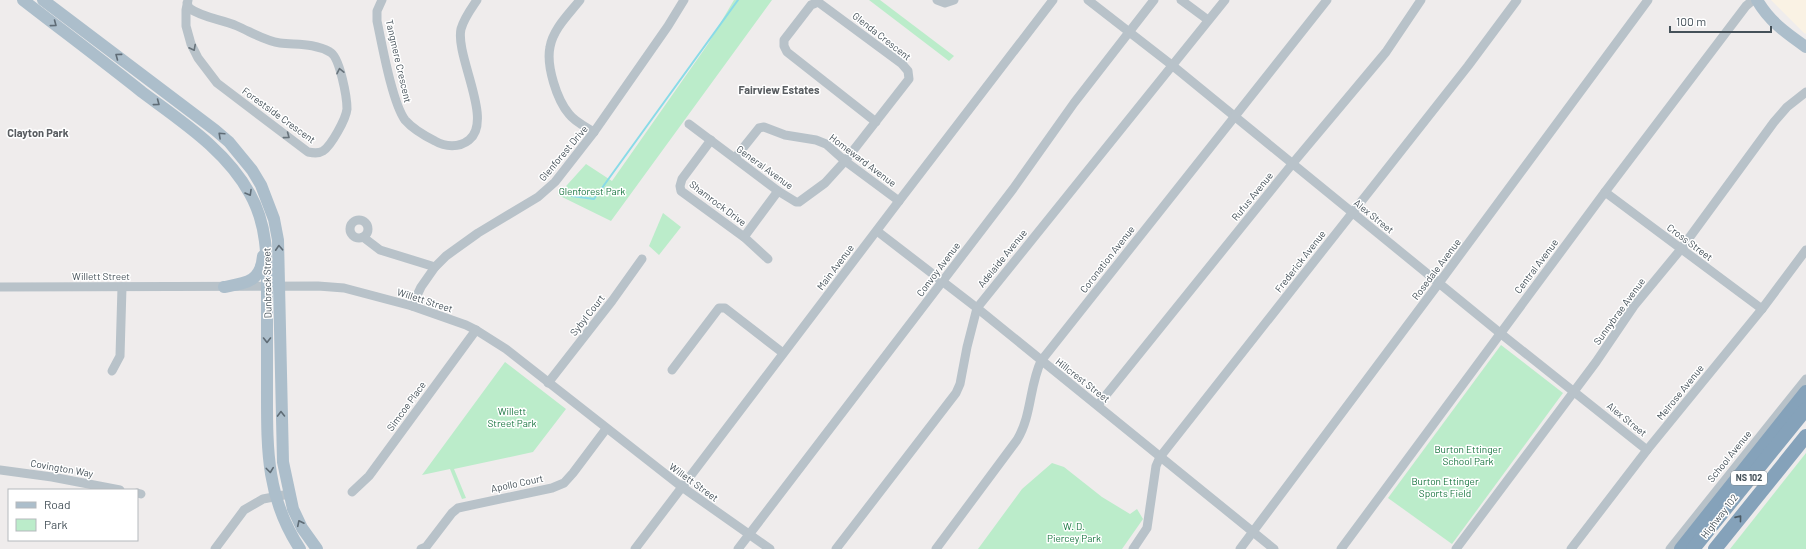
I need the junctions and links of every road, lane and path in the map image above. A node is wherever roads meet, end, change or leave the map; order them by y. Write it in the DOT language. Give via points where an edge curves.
graph roads {
  1 [pos="23,0"];
  2 [pos="43,0"];
  3 [pos="382,0"];
  4 [pos="477,0"];
  5 [pos="580,0"];
  6 [pos="684,0"];
  7 [pos="937,0"];
  8 [pos="953,0"];
  9 [pos="1053,0"];
  10 [pos="1088,0"];
  11 [pos="1154,0"];
  12 [pos="1181,0"];
  13 [pos="1225,0"];
  14 [pos="1327,0"];
  15 [pos="1421,0"];
  16 [pos="1517,0"];
  17 [pos="1648,0"];
  18 [pos="1753,0"];
  19 [pos="1757,0"];
  20 [pos="187,4"];
  21 [pos="1208,20"];
  22 [pos="1129,32"];
  23 [pos="1806,47"];
  24 [pos="1173,66"];
  25 [pos="1806,92"];
  26 [pos="1234,117"];
  27 [pos="876,122"];
  28 [pos="689,124"];
  29 [pos="594,132"];
  30 [pos="711,140"];
  31 [pos="735,158"];
  32 [pos="845,161"];
  33 [pos="1293,163"];
  34 [pos="778,191"];
  35 [pos="1605,192"];
  36 [pos="899,201"];
  37 [pos="1352,213"];
  38 [pos="264,231"];
  39 [pos="876,231"];
  40 [pos="744,237"];
  41 [pos="363,238"];
  42 [pos="1681,249"];
  43 [pos="1805,254"];
  44 [pos="642,259"];
  45 [pos="768,259"];
  46 [pos="435,267"];
  47 [pos="942,281"];
  48 [pos="1439,283"];
  49 [pos="0,287"];
  50 [pos="122,287"];
  51 [pos="224,287"];
  52 [pos="267,287"];
  53 [pos="280,287"];
  54 [pos="412,306"];
  55 [pos="977,308"];
  56 [pos="1762,309"];
  57 [pos="476,330"];
  58 [pos="1500,333"];
  59 [pos="783,353"];
  60 [pos="1041,361"];
  61 [pos="672,370"];
  62 [pos="112,371"];
  63 [pos="1806,379"];
  64 [pos="548,383"];
  65 [pos="1573,391"];
  66 [pos="1806,392"];
  67 [pos="1098,405"];
  68 [pos="1806,408"];
  69 [pos="1806,421"];
  70 [pos="606,429"];
  71 [pos="1806,436"];
  72 [pos="1647,450"];
  73 [pos="1160,457"];
  74 [pos="0,470"];
  75 [pos="682,488"];
  76 [pos="115,489"];
  77 [pos="352,492"];
  78 [pos="289,494"];
  79 [pos="275,497"];
  80 [pos="1252,533"];
  81 [pos="749,534"];
  82 [pos="424,548"];
  83 [pos="215,549"];
  84 [pos="300,549"];
  85 [pos="317,549"];
  86 [pos="635,549"];
  87 [pos="738,549"];
  88 [pos="770,549"];
  89 [pos="836,549"];
  90 [pos="936,549"];
  91 [pos="1133,549"];
  92 [pos="1240,549"];
  93 [pos="1274,549"];
  94 [pos="1342,549"];
  95 [pos="1456,549"];
  96 [pos="1571,549"];
  97 [pos="1670,549"];
  98 [pos="1681,549"];
  99 [pos="1693,549"];
  100 [pos="1702,549"];
  101 [pos="1715,549"];
  1 -- 38 [label="main road, Dunbrack Street, one-way" via="200,135 234,168 251,195"];
  53 -- 2 [label="main road, Dunbrack Street, one-way" via="278,240 274,218 261,185 241,156 215,130"];
  3 -- 4 [label="street, Tangmere Crescent" via="377,11 377,21 398,109 410,125 429,138 450,146 460,145 469,140 478,124 461,30 467,14"];
  5 -- 29 [label="street" via="556,31 549,58 562,104 570,116"];
  6 -- 29 [label="street, Glenforest Drive"];
  7 -- 8 [label="street" via="945,3"];
  9 -- 36 [label="street, Main Avenue"];
  10 -- 22 [label="street, Alex Street"];
  11 -- 22 [label="street, Convoy Avenue"];
  12 -- 21 [label="street"];
  13 -- 21 [label="street, Adelaide Avenue"];
  14 -- 26 [label="street, Coronation Avenue"];
  15 -- 33 [label="street, Rufus Avenue" via="1386,52"];
  16 -- 37 [label="street, Frederick Avenue"];
  17 -- 48 [label="street, Rosedale Avenue"];
  18 -- 35 [label="street, Central Avenue"];
  19 -- 23 [label="main road" via="1776,25"];
  20 -- 20 [label="street, Forestside Crescent, one-way" via="186,26 191,44 217,83 308,152 324,151 344,123 347,110 338,61 332,52 311,44 279,43 266,39 218,18 197,14"];
  21 -- 24 [label="street, Adelaide Avenue"];
  22 -- 24 [label="street, Alex Street"];
  22 -- 47 [label="street, Convoy Avenue"];
  24 -- 26 [label="street, Alex Street"];
  24 -- 55 [label="street, Adelaide Avenue"];
  25 -- 42 [label="street, Sunnybrae Avenue" via="1787,107 1774,122"];
  26 -- 33 [label="street, Alex Street"];
  26 -- 60 [label="street, Coronation Avenue"];
  27 -- 27 [label="street, Glenda Crescent" via="909,79 908,71 824,5 818,2 811,5 784,40 787,52"];
  27 -- 32 [label="street, Glenda Crescent"];
  28 -- 30 [label="street, General Avenue"];
  29 -- 46 [label="street, Glenforest Drive" via="555,182 538,196 478,233"];
  30 -- 31 [label="street, General Avenue"];
  30 -- 40 [label="street, Shamrock Drive" via="682,179 681,191"];
  31 -- 32 [label="street, Homeward Avenue" via="758,128 764,127 785,136 816,140 826,144"];
  31 -- 34 [label="street, General Avenue"];
  32 -- 34 [label="street, General Avenue" via="825,183 799,202"];
  32 -- 36 [label="street, Homeward Avenue"];
  33 -- 37 [label="street, Alex Street"];
  33 -- 67 [label="street, Rufus Avenue"];
  34 -- 40 [label="street"];
  35 -- 42 [label="street, Cross Street"];
  35 -- 58 [label="street, Central Avenue"];
  36 -- 39 [label="street, Main Avenue"];
  37 -- 48 [label="street, Alex Street"];
  37 -- 73 [label="street, Frederick Avenue"];
  38 -- 51 [label="main road" via="262,263 257,275 246,282"];
  38 -- 52 [label="main road, Dunbrack Street"];
  39 -- 47 [label="street, Hillcrest Street"];
  39 -- 59 [label="street, Main Avenue"];
  40 -- 45 [label="street, Shamrock Drive"];
  41 -- 46 [label="street" via="380,250"];
  42 -- 56 [label="street, Cross Street"];
  42 -- 65 [label="street, Sunnybrae Avenue" via="1634,306"];
  43 -- 56 [label="street, Melrose Avenue"];
  44 -- 64 [label="street, Sybyl Court"];
  46 -- 54 [label="street, Glenforest Drive"];
  47 -- 55 [label="street, Hillcrest Street"];
  47 -- 81 [label="street, Convoy Avenue"];
  48 -- 58 [label="street, Alex Street"];
  48 -- 80 [label="street, Rosedale Avenue"];
  49 -- 50 [label="street, Willett Street"];
  50 -- 51 [label="street, Willett Street"];
  50 -- 62 [label="street" via="120,356"];
  51 -- 52 [label="street, Willett Street"];
  52 -- 53 [label="street, Willett Street"];
  52 -- 79 [label="main road, Dunbrack Street, one-way" via="267,437"];
  53 -- 54 [label="street, Willett Street" via="344,288"];
  78 -- 53 [label="main road, Dunbrack Street, one-way" via="282,462"];
  54 -- 57 [label="street, Willett Street"];
  55 -- 60 [label="street, Hillcrest Street"];
  55 -- 89 [label="street, Adelaide Avenue" via="956,393"];
  56 -- 72 [label="street, Melrose Avenue"];
  57 -- 64 [label="street, Willett Street" via="506,349"];
  57 -- 77 [label="street, Simcoe Place" via="369,476"];
  58 -- 65 [label="street, Alex Street"];
  58 -- 94 [label="street, Central Avenue"];
  59 -- 61 [label="street" via="726,308 719,308"];
  59 -- 75 [label="street, Main Avenue"];
  60 -- 67 [label="street, Hillcrest Street"];
  60 -- 90 [label="street, Coronation Avenue" via="1034,379 1027,420 1017,440"];
  63 -- 97 [label="street, School Avenue"];
  64 -- 70 [label="street, Willett Street"];
  65 -- 72 [label="street, Alex Street"];
  65 -- 95 [label="street, Sunnybrae Avenue"];
  66 -- 98 [label="highway"];
  67 -- 73 [label="street, Hillcrest Street"];
  68 -- 99 [label="highway, Highway 102 / NS 102"];
  69 -- 100 [label="highway, Highway 102 / NS 102"];
  70 -- 75 [label="street, Willett Street"];
  70 -- 82 [label="street, Apollo Court" via="564,483 552,488 458,508"];
  101 -- 71 [label="highway, one-way"];
  72 -- 96 [label="street, Melrose Avenue"];
  73 -- 80 [label="street, Hillcrest Street"];
  73 -- 91 [label="street, Frederick Avenue" via="1156,466 1147,528"];
  74 -- 76 [label="street, Covington Way"];
  75 -- 81 [label="street, Willett Street"];
  75 -- 86 [label="street, Main Avenue"];
  78 -- 79 [label="street"];
  85 -- 78 [label="main road, Dunbrack Street, one-way" via="302,528"];
  79 -- 83 [label="street" via="263,499 244,510"];
  79 -- 84 [label="main road, Dunbrack Street" via="290,533"];
  80 -- 92 [label="street, Rosedale Avenue"];
  80 -- 93 [label="street, Hillcrest Street"];
  81 -- 87 [label="street, Convoy Avenue"];
  81 -- 88 [label="street, Willett Street"];
}
